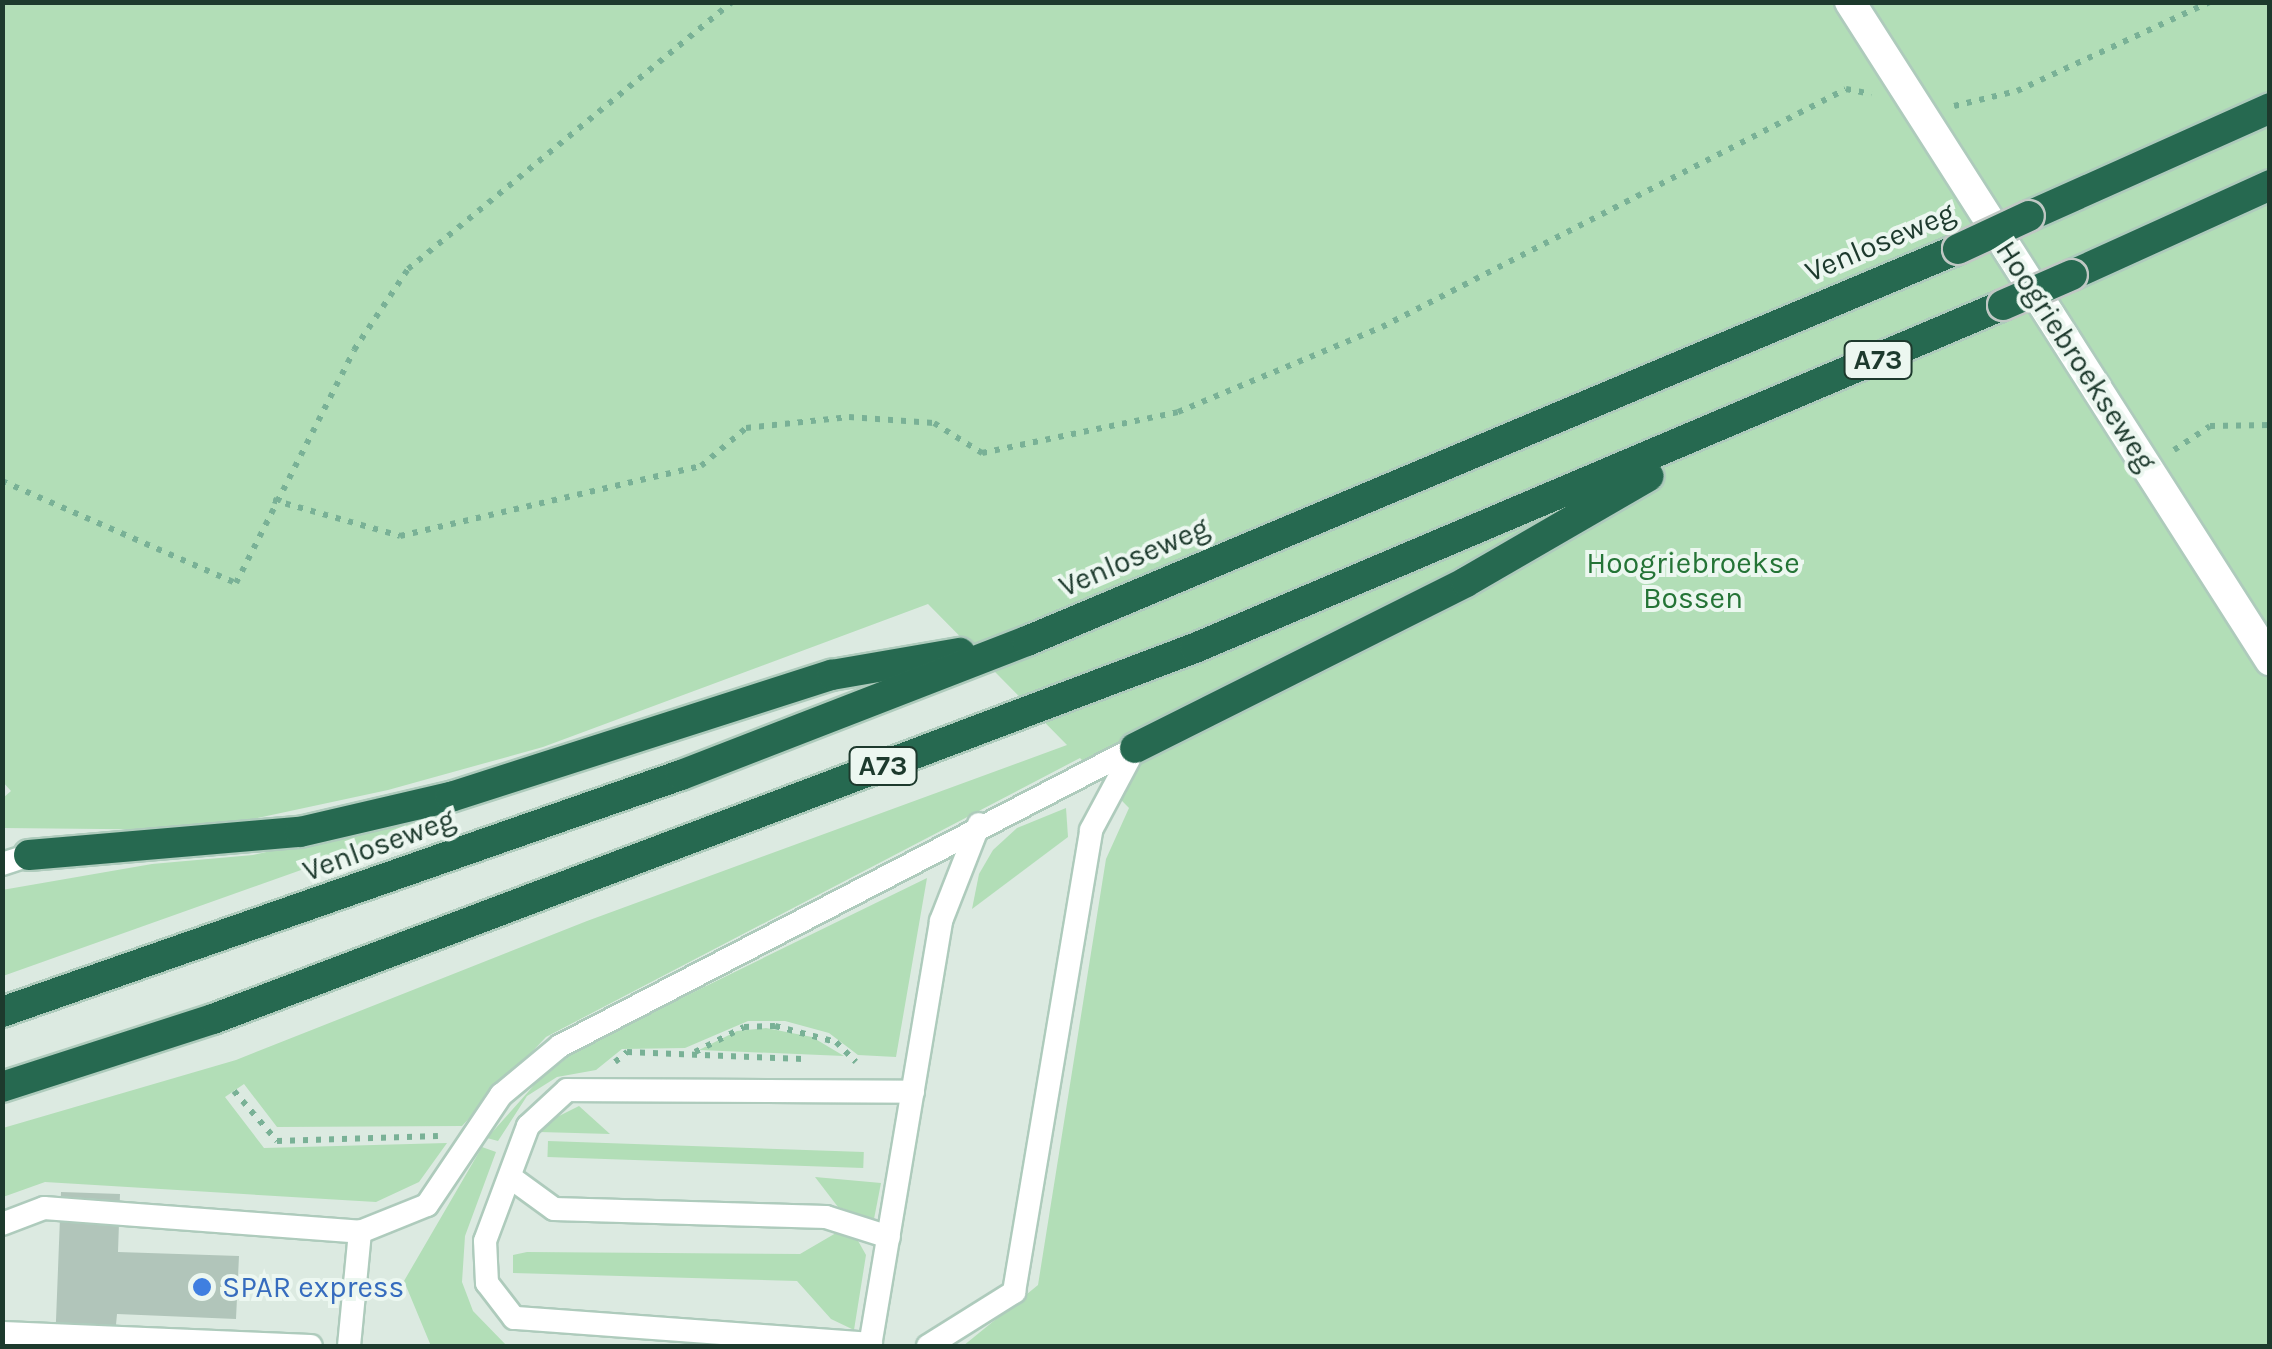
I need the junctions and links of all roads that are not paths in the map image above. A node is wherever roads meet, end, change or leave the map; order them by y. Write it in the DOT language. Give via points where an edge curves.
graph roads {
  1 [pos="1850,2"];
  2 [pos="2270,108"];
  3 [pos="2270,185"];
  4 [pos="1753,415"];
  5 [pos="1027,641"];
  6 [pos="2270,660"];
  7 [pos="1135,748"];
  8 [pos="979,824"];
  9 [pos="12,857"];
  10 [pos="2,1012"];
  11 [pos="2,1087"];
  12 [pos="913,1092"];
  13 [pos="510,1177"];
  14 [pos="2,1224"];
  15 [pos="360,1232"];
  16 [pos="889,1237"];
  17 [pos="2,1333"];
  18 [pos="870,1345"];
  19 [pos="311,1346"];
  20 [pos="349,1346"];
  21 [pos="928,1346"];
  1 -- 6 [label="street, Hoogriebroekseweg"];
  2 -- 5 [label="highway, Venloseweg / A73, bridge" via="1958,248"];
  3 -- 4 [label="highway, A73, bridge"];
  4 -- 7 [label="highway, A73" via="1466,582"];
  4 -- 11 [label="highway, A73" via="1195,648 213,1019"];
  5 -- 9 [label="highway, A73" via="832,675 452,797 300,832"];
  5 -- 10 [label="highway, Venloseweg / A73" via="662,782"];
  7 -- 8 [label="lane, A73"];
  7 -- 21 [label="lane" via="1091,830 1014,1292"];
  8 -- 12 [label="lane" via="942,922"];
  8 -- 15 [label="lane, A73" via="560,1046 501,1095 427,1205"];
  12 -- 13 [label="lane" via="567,1090 528,1126"];
  12 -- 16 [label="lane"];
  13 -- 16 [label="lane" via="554,1209 826,1216"];
  13 -- 18 [label="lane" via="485,1241 487,1283 514,1318"];
  14 -- 15 [label="lane, A73" via="44,1208"];
  15 -- 20 [label="lane"];
  16 -- 18 [label="lane"];
  17 -- 19 [label="lane"];
}
